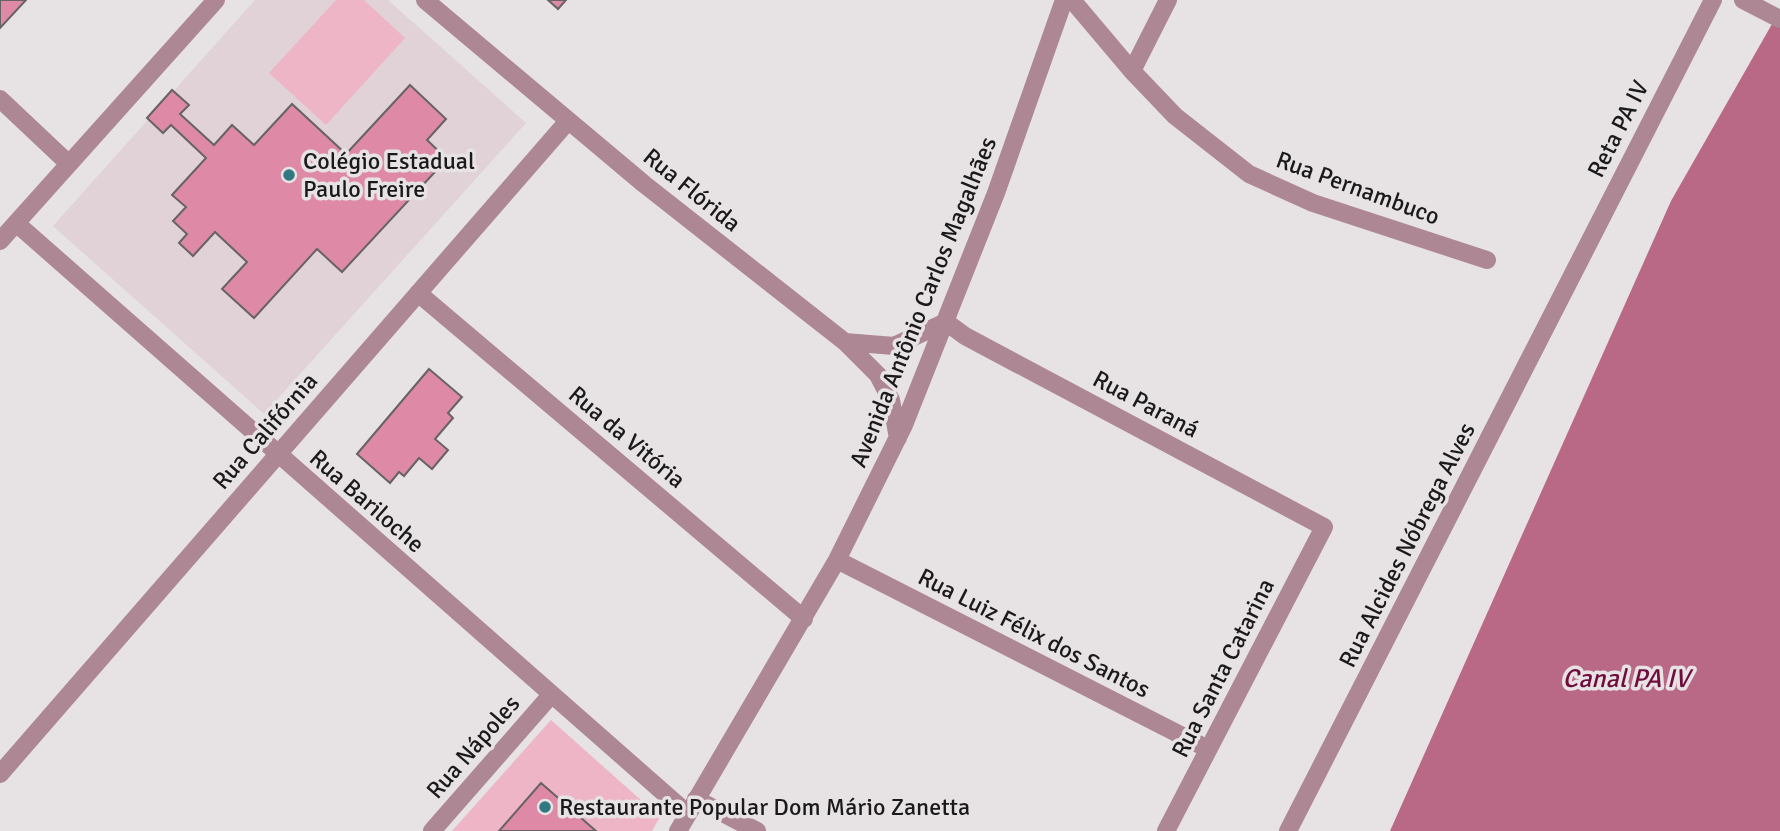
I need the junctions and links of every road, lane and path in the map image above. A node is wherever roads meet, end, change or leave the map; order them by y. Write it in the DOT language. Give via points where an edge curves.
graph roads {
  1 [pos="216,0"];
  2 [pos="425,0"];
  3 [pos="1064,0"];
  4 [pos="1072,0"];
  5 [pos="1168,0"];
  6 [pos="1713,0"];
  7 [pos="1743,0"];
  8 [pos="1780,19"];
  9 [pos="1132,71"];
  10 [pos="0,99"];
  11 [pos="568,121"];
  12 [pos="69,164"];
  13 [pos="16,223"];
  14 [pos="0,241"];
  15 [pos="1487,260"];
  16 [pos="1567,281"];
  17 [pos="418,293"];
  18 [pos="946,322"];
  19 [pos="845,342"];
  20 [pos="898,438"];
  21 [pos="277,455"];
  22 [pos="1324,527"];
  23 [pos="837,560"];
  24 [pos="804,619"];
  25 [pos="551,695"];
  26 [pos="1208,749"];
  27 [pos="0,774"];
  28 [pos="692,806"];
  29 [pos="432,831"];
  30 [pos="678,831"];
  31 [pos="757,831"];
  32 [pos="1167,831"];
  33 [pos="1288,831"];
  1 -- 12 [label="street"];
  2 -- 11 [label="street, Rua Flórida"];
  3 -- 18 [label="street, Avenida Antônio Carlos Magalhães"];
  4 -- 9 [label="street, Rua Pernambuco"];
  5 -- 9 [label="street"];
  6 -- 16 [label="street, Reta PA IV"];
  7 -- 8 [label="street"];
  9 -- 15 [label="street, Rua Pernambuco" via="1175,116 1249,174 1312,203"];
  10 -- 12 [label="street"];
  11 -- 17 [label="street, Rua Califórnia"];
  11 -- 19 [label="street, Rua Flórida"];
  12 -- 13 [label="street"];
  13 -- 14 [label="street"];
  13 -- 21 [label="street, Rua Bariloche"];
  16 -- 33 [label="street, Rua Alcides Nóbrega Alves"];
  17 -- 21 [label="street, Rua Califórnia"];
  17 -- 24 [label="street, Rua da Vitória"];
  18 -- 19 [label="street" via="894,346"];
  18 -- 20 [label="street, Avenida Antônio Carlos Magalhães"];
  18 -- 22 [label="street, Rua Paraná"];
  19 -- 20 [label="street, Rua Flórida" via="878,375 891,400"];
  20 -- 23 [label="street, Avenida Antônio Carlos Magalhães"];
  21 -- 25 [label="street, Rua Bariloche"];
  21 -- 27 [label="street, Rua Califórnia"];
  22 -- 26 [label="street, Rua Santa Catarina"];
  23 -- 24 [label="street, Avenida Antônio Carlos Magalhães"];
  23 -- 26 [label="street, Rua Luiz Félix dos Santos"];
  24 -- 28 [label="street, Avenida Antônio Carlos Magalhães"];
  25 -- 28 [label="street, Rua Bariloche"];
  25 -- 29 [label="street, Rua Nápoles"];
  26 -- 32 [label="street, Rua Santa Catarina"];
  28 -- 30 [label="street, Avenida Antônio Carlos Magalhães"];
  28 -- 31 [label="street, Rua Bariloche"];
}
